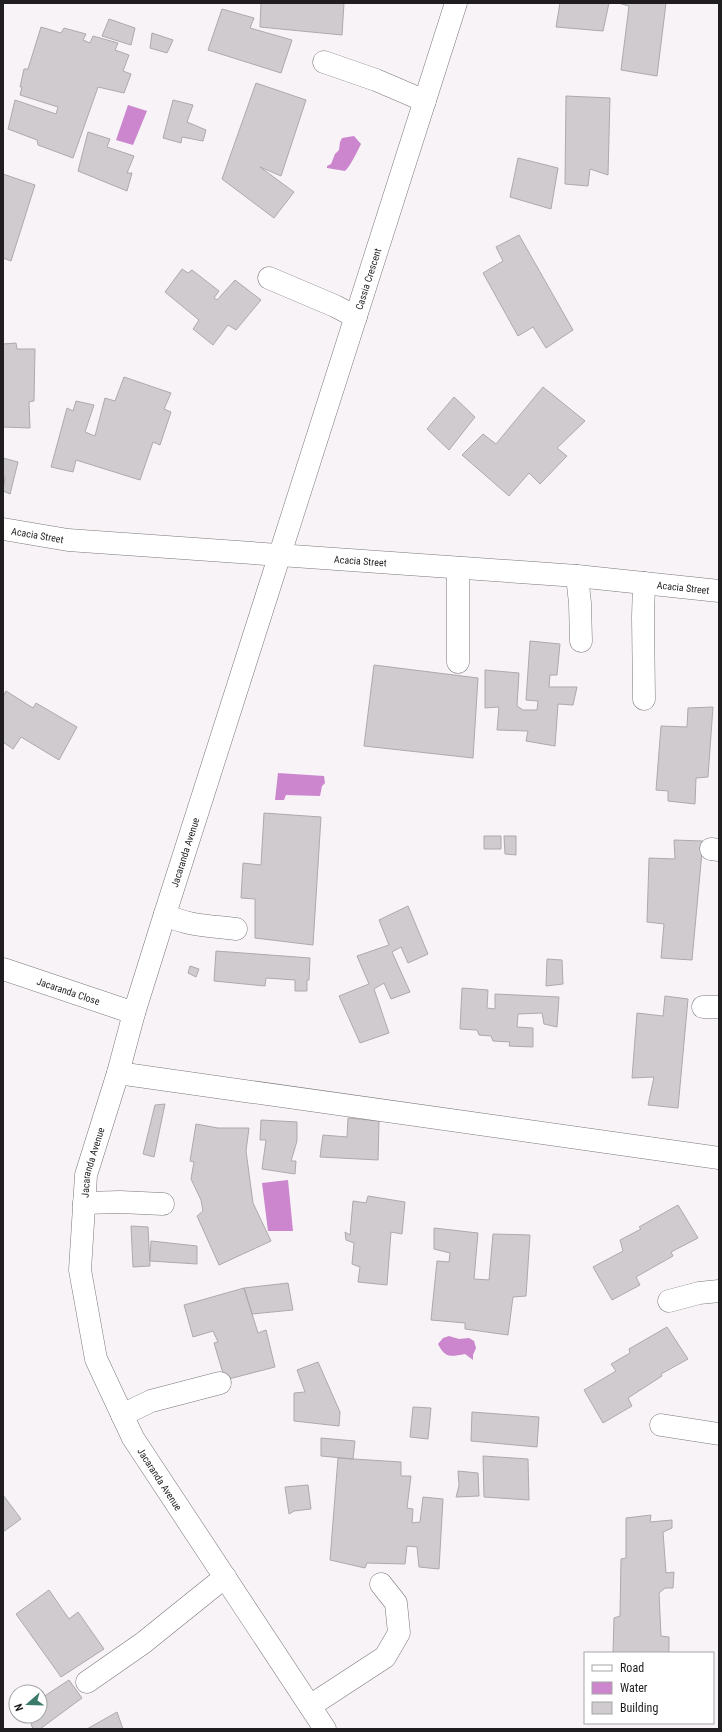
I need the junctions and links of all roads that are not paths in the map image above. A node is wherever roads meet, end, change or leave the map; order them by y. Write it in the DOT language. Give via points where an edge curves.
graph roads {
  1 [pos="456,3"];
  2 [pos="324,62"];
  3 [pos="425,101"];
  4 [pos="268,278"];
  5 [pos="356,317"];
  6 [pos="3,529"];
  7 [pos="279,555"];
  8 [pos="458,568"];
  9 [pos="576,576"];
  10 [pos="644,583"];
  11 [pos="719,591"];
  12 [pos="581,641"];
  13 [pos="458,662"];
  14 [pos="644,699"];
  15 [pos="165,914"];
  16 [pos="236,929"];
  17 [pos="3,969"];
  18 [pos="134,1013"];
  19 [pos="118,1072"];
  20 [pos="719,1158"];
  21 [pos="84,1203"];
  22 [pos="163,1204"];
  23 [pos="719,1291"];
  24 [pos="668,1301"];
  25 [pos="220,1383"];
  26 [pos="122,1415"];
  27 [pos="661,1425"];
  28 [pos="719,1434"];
  29 [pos="225,1577"];
  30 [pos="381,1584"];
  31 [pos="87,1682"];
  32 [pos="310,1706"];
  33 [pos="325,1729"];
  1 -- 3 [label="street, Cassia Crescent"];
  2 -- 3 [label="street"];
  3 -- 5 [label="street, Cassia Crescent"];
  4 -- 5 [label="street"];
  5 -- 7 [label="street, Cassia Crescent"];
  6 -- 7 [label="street, Acacia Street" via="68,540"];
  7 -- 8 [label="street, Acacia Street"];
  7 -- 15 [label="street, Jacaranda Avenue"];
  8 -- 9 [label="street, Acacia Street"];
  8 -- 13 [label="street"];
  9 -- 10 [label="street, Acacia Street"];
  9 -- 12 [label="street"];
  10 -- 11 [label="street, Acacia Street"];
  10 -- 14 [label="street"];
  15 -- 16 [label="street" via="187,922"];
  15 -- 18 [label="street, Jacaranda Avenue"];
  17 -- 18 [label="street, Jacaranda Close"];
  18 -- 19 [label="street, Jacaranda Avenue"];
  19 -- 20 [label="street"];
  19 -- 21 [label="street, Jacaranda Avenue" via="86,1175"];
  21 -- 22 [label="street"];
  21 -- 26 [label="street, Jacaranda Avenue" via="80,1270 96,1359"];
  23 -- 24 [label="street"];
  25 -- 26 [label="street" via="151,1401"];
  26 -- 29 [label="street, Jacaranda Avenue" via="133,1438"];
  27 -- 28 [label="street"];
  29 -- 31 [label="street" via="143,1643"];
  29 -- 32 [label="street, Jacaranda Avenue"];
  30 -- 32 [label="street" via="396,1603 399,1633 385,1657"];
  32 -- 33 [label="street, Jacaranda Avenue"];
}
